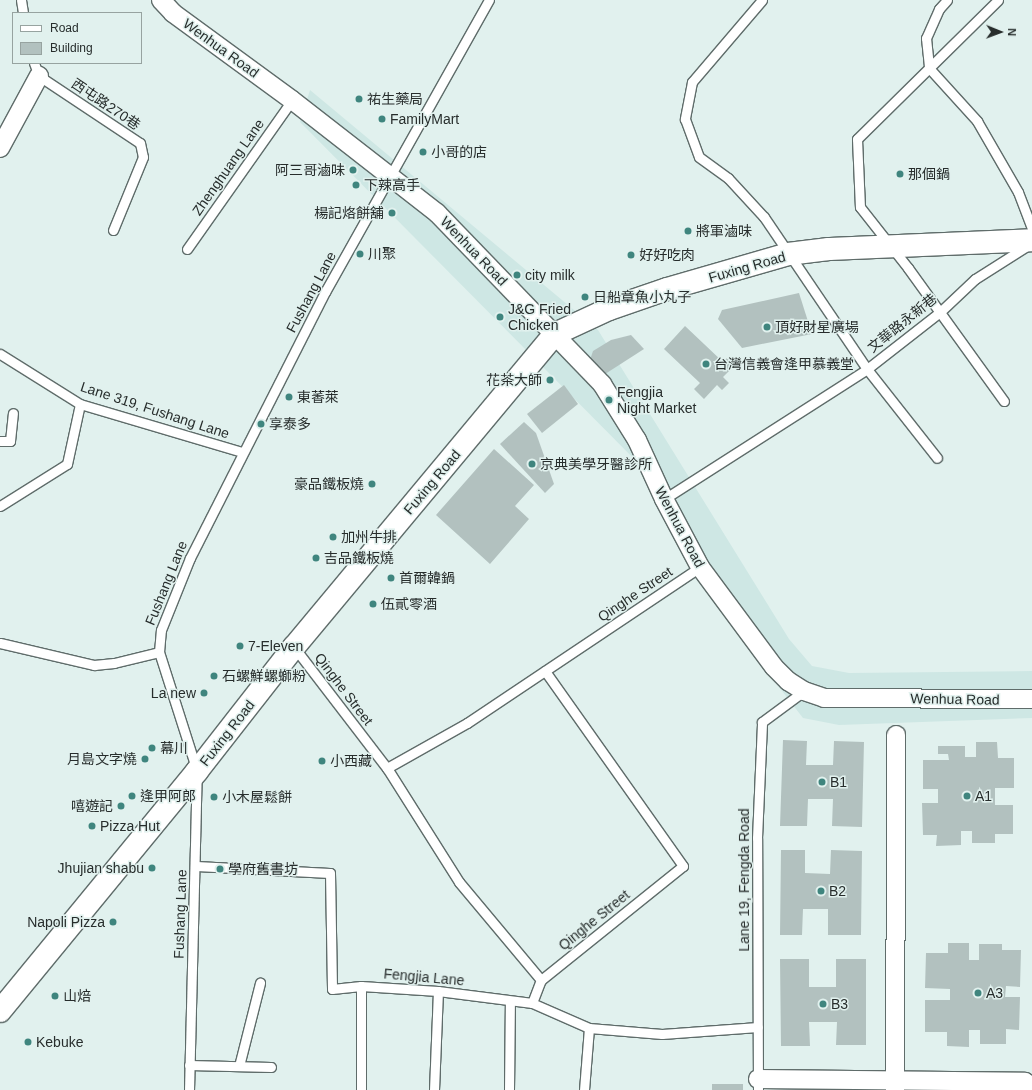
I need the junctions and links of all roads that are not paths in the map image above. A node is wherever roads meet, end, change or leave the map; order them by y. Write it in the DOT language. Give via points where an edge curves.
graph roads {
  1 [pos="21,0"];
  2 [pos="162,0"];
  3 [pos="489,0"];
  4 [pos="762,0"];
  5 [pos="947,0"];
  6 [pos="998,0"];
  7 [pos="23,12"];
  8 [pos="930,68"];
  9 [pos="36,69"];
  10 [pos="292,100"];
  11 [pos="0,148"];
  12 [pos="391,177"];
  13 [pos="1032,229"];
  14 [pos="113,230"];
  15 [pos="1032,242"];
  16 [pos="888,246"];
  17 [pos="187,249"];
  18 [pos="788,254"];
  19 [pos="940,312"];
  20 [pos="555,334"];
  21 [pos="0,354"];
  22 [pos="867,369"];
  23 [pos="1004,401"];
  24 [pos="80,404"];
  25 [pos="13,413"];
  26 [pos="0,441"];
  27 [pos="242,452"];
  28 [pos="937,458"];
  29 [pos="664,499"];
  30 [pos="0,506"];
  31 [pos="700,567"];
  32 [pos="0,643"];
  33 [pos="294,647"];
  34 [pos="159,652"];
  35 [pos="545,671"];
  36 [pos="804,691"];
  37 [pos="1032,699"];
  38 [pos="896,735"];
  39 [pos="386,768"];
  40 [pos="197,771"];
  41 [pos="196,866"];
  42 [pos="541,980"];
  43 [pos="260,983"];
  44 [pos="361,986"];
  45 [pos="438,991"];
  46 [pos="510,1001"];
  47 [pos="532,1003"];
  48 [pos="0,1011"];
  49 [pos="758,1027"];
  50 [pos="589,1028"];
  51 [pos="189,1065"];
  52 [pos="239,1066"];
  53 [pos="271,1067"];
  54 [pos="758,1084"];
  55 [pos="895,1085"];
  56 [pos="189,1090"];
  57 [pos="361,1090"];
  58 [pos="434,1090"];
  59 [pos="508,1090"];
  60 [pos="584,1090"];
  61 [pos="1025,1090"];
  1 -- 7 [label="lane"];
  2 -- 10 [label="street, Wenhua Road" via="174,13"];
  3 -- 12 [label="lane, Fushang Lane"];
  4 -- 18 [label="lane" via="692,82 685,119 699,157 728,178 764,217"];
  5 -- 8 [label="lane" via="939,9 926,38"];
  6 -- 8 [label="lane"];
  8 -- 13 [label="lane" via="977,120 1018,192"];
  8 -- 16 [label="lane" via="857,139 860,207"];
  9 -- 11 [label="street"];
  9 -- 14 [label="lane, 西屯路270巷" via="140,143 143,157"];
  10 -- 12 [label="street, Wenhua Road"];
  10 -- 17 [label="lane, Zhenghuang Lane"];
  12 -- 20 [label="street, Wenhua Road" via="437,212"];
  12 -- 27 [label="lane, Fushang Lane" via="325,292"];
  15 -- 16 [label="street, Fuxing Road"];
  15 -- 19 [label="lane, 文華路永新巷" via="975,279"];
  16 -- 18 [label="street, Fuxing Road"];
  16 -- 19 [label="lane"];
  18 -- 20 [label="street, Fuxing Road" via="667,289 609,309"];
  18 -- 22 [label="lane"];
  19 -- 22 [label="lane, 文華路永新巷"];
  19 -- 23 [label="lane"];
  20 -- 29 [label="street, Wenhua Road" via="602,384 637,440"];
  20 -- 33 [label="street, Fuxing Road"];
  21 -- 24 [label="lane, Lane 319, Fushang Lane"];
  22 -- 28 [label="lane"];
  22 -- 29 [label="lane, 文華路永新巷"];
  24 -- 27 [label="lane, Lane 319, Fushang Lane"];
  24 -- 30 [label="lane" via="67,464"];
  25 -- 26 [label="lane" via="10,441"];
  27 -- 34 [label="lane, Fushang Lane" via="190,558 161,630"];
  29 -- 31 [label="street, Wenhua Road"];
  31 -- 35 [label="lane, Qinghe Street"];
  31 -- 36 [label="street, Wenhua Road" via="774,667"];
  32 -- 34 [label="lane" via="94,665"];
  33 -- 39 [label="lane, Qinghe Street"];
  33 -- 40 [label="street, Fuxing Road"];
  34 -- 40 [label="lane, Fushang Lane"];
  35 -- 39 [label="lane, Qinghe Street" via="467,723"];
  35 -- 42 [label="lane, Qinghe Street" via="683,866"];
  36 -- 37 [label="street, Wenhua Road" via="824,698"];
  36 -- 49 [label="lane, Lane 19, Fengda Road" via="762,722 757,838"];
  38 -- 55 [label="street"];
  39 -- 42 [label="lane, Qinghe Street" via="460,882"];
  40 -- 41 [label="lane, Fushang Lane"];
  40 -- 48 [label="street, Fuxing Road"];
  41 -- 44 [label="lane, Fengjia Lane" via="330,873 332,989"];
  41 -- 51 [label="lane, Fushang Lane"];
  42 -- 47 [label="lane"];
  43 -- 52 [label="lane"];
  44 -- 45 [label="lane, Fengjia Lane"];
  44 -- 57 [label="lane"];
  45 -- 46 [label="lane, Fengjia Lane"];
  45 -- 58 [label="lane"];
  46 -- 47 [label="lane, Fengjia Lane"];
  46 -- 59 [label="lane"];
  47 -- 50 [label="lane, Fengjia Lane"];
  49 -- 50 [label="lane, Fengjia Lane" via="662,1034"];
  49 -- 54 [label="lane, Lane 19, Fengda Road"];
  50 -- 60 [label="lane"];
  51 -- 52 [label="lane"];
  51 -- 56 [label="lane, Fushang Lane"];
  52 -- 53 [label="lane"];
  54 -- 55 [label="street"];
  55 -- 61 [label="street" via="1025,1082"];
}
